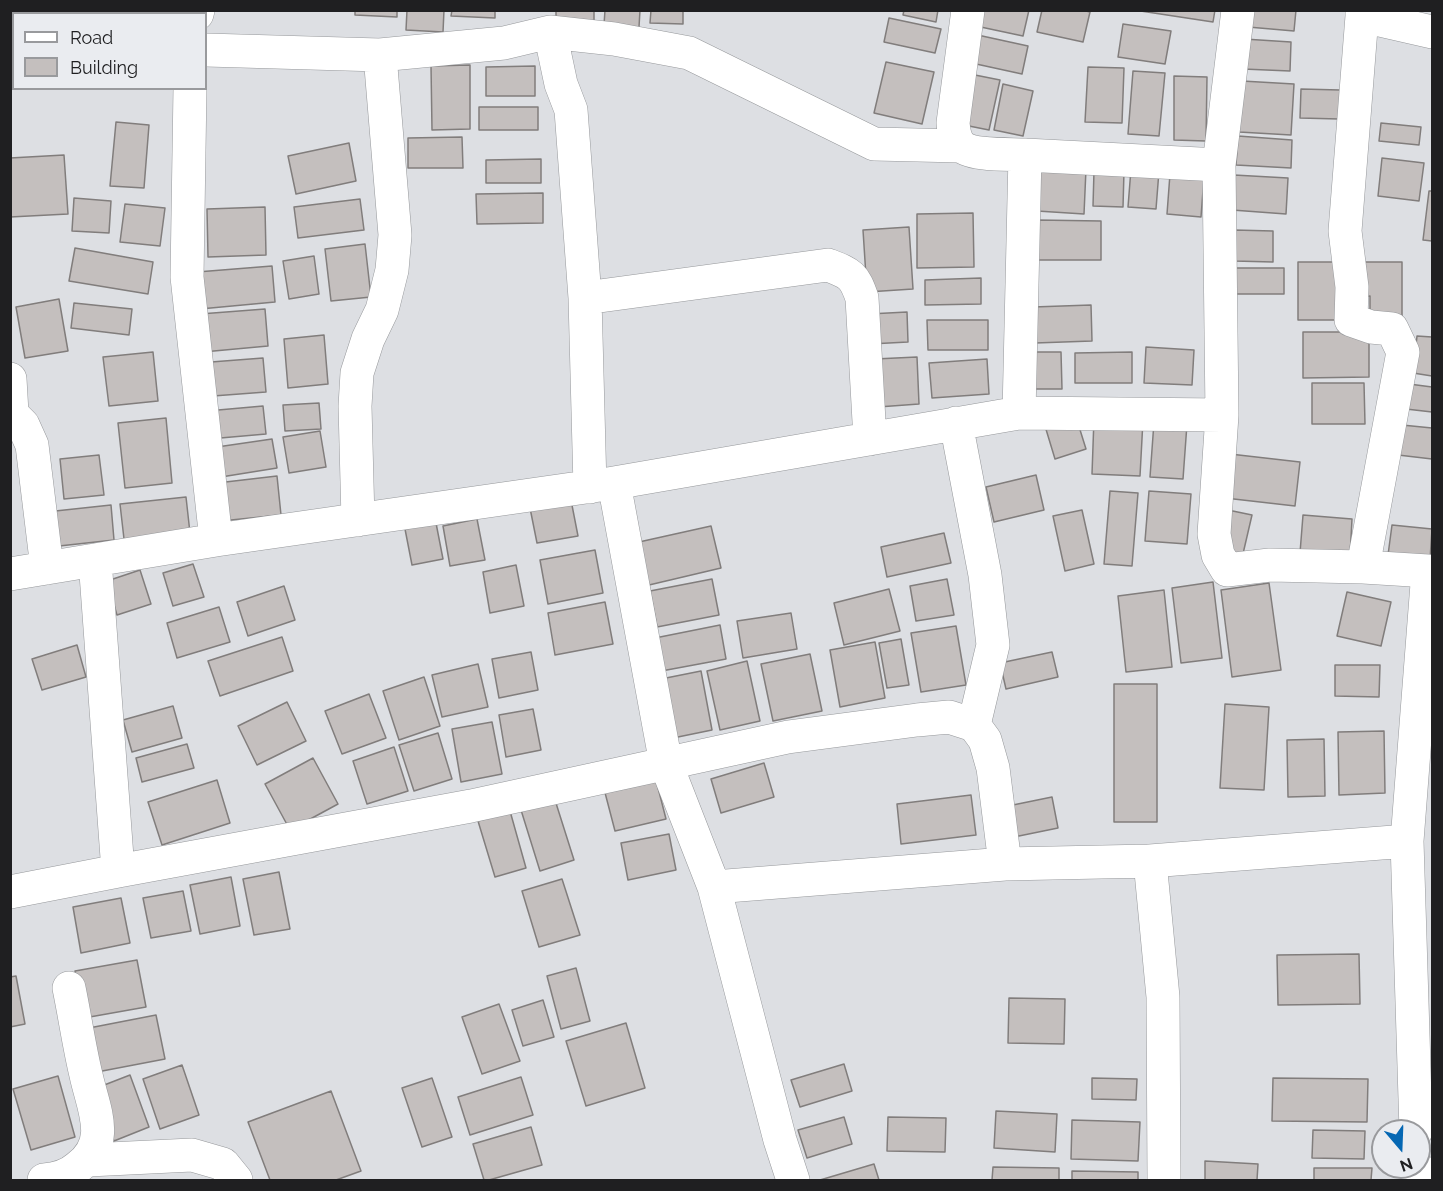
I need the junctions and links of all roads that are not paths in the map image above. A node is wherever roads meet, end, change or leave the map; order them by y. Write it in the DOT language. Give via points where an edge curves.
graph roads {
  1 [pos="968,10"];
  2 [pos="1238,10"];
  3 [pos="1362,13"];
  4 [pos="550,32"];
  5 [pos="1432,32"];
  6 [pos="207,50"];
  7 [pos="380,55"];
  8 [pos="190,90"];
  9 [pos="961,146"];
  10 [pos="1025,155"];
  11 [pos="1219,165"];
  12 [pos="585,298"];
  13 [pos="10,379"];
  14 [pos="11,413"];
  15 [pos="1019,413"];
  16 [pos="1222,415"];
  17 [pos="956,423"];
  18 [pos="870,439"];
  19 [pos="602,485"];
  20 [pos="358,520"];
  21 [pos="216,540"];
  22 [pos="94,560"];
  23 [pos="1363,567"];
  24 [pos="47,568"];
  25 [pos="1430,572"];
  26 [pos="10,574"];
  27 [pos="974,724"];
  28 [pos="666,764"];
  29 [pos="1407,841"];
  30 [pos="1150,861"];
  31 [pos="1005,864"];
  32 [pos="118,871"];
  33 [pos="714,887"];
  34 [pos="10,892"];
  35 [pos="69,988"];
  36 [pos="1416,1119"];
  37 [pos="88,1160"];
  38 [pos="44,1180"];
  39 [pos="236,1180"];
  40 [pos="793,1180"];
  41 [pos="1164,1180"];
  1 -- 9 [label="street" via="952,123"];
  2 -- 11 [label="street"];
  3 -- 5 [label="street"];
  3 -- 23 [label="street" via="1345,231 1352,287 1351,320 1392,329 1403,352"];
  4 -- 7 [label="street" via="504,43"];
  4 -- 9 [label="street" via="689,53 874,144"];
  4 -- 12 [label="street" via="571,111"];
  6 -- 7 [label="street"];
  7 -- 20 [label="street" via="394,235 392,270 382,310 357,373"];
  8 -- 21 [label="street" via="187,277"];
  9 -- 10 [label="street" via="970,151"];
  10 -- 11 [label="street"];
  10 -- 15 [label="street"];
  11 -- 16 [label="street"];
  12 -- 18 [label="street" via="828,265 847,272 856,281 862,298"];
  12 -- 19 [label="street"];
  13 -- 14 [label="street"];
  14 -- 24 [label="street" via="24,425 32,445"];
  15 -- 16 [label="street"];
  15 -- 17 [label="street"];
  16 -- 23 [label="street" via="1214,534 1218,555 1227,570 1270,565"];
  17 -- 18 [label="street"];
  17 -- 27 [label="street" via="985,575 993,645"];
  18 -- 19 [label="street"];
  19 -- 20 [label="street"];
  19 -- 28 [label="street"];
  20 -- 21 [label="street"];
  21 -- 22 [label="street"];
  22 -- 24 [label="street"];
  22 -- 32 [label="street"];
  23 -- 25 [label="street"];
  24 -- 26 [label="street"];
  25 -- 29 [label="street"];
  27 -- 28 [label="street" via="949,717 917,720 788,737"];
  27 -- 31 [label="street" via="985,740 993,768"];
  28 -- 32 [label="street" via="471,806"];
  28 -- 33 [label="street"];
  29 -- 30 [label="street"];
  29 -- 36 [label="street"];
  30 -- 31 [label="street"];
  30 -- 41 [label="street" via="1163,997"];
  31 -- 33 [label="street"];
  32 -- 34 [label="street"];
  33 -- 40 [label="street"];
  35 -- 37 [label="street" via="96,1113 98,1139"];
  37 -- 38 [label="street" via="71,1173"];
  37 -- 39 [label="street" via="192,1155 224,1164"];
}
